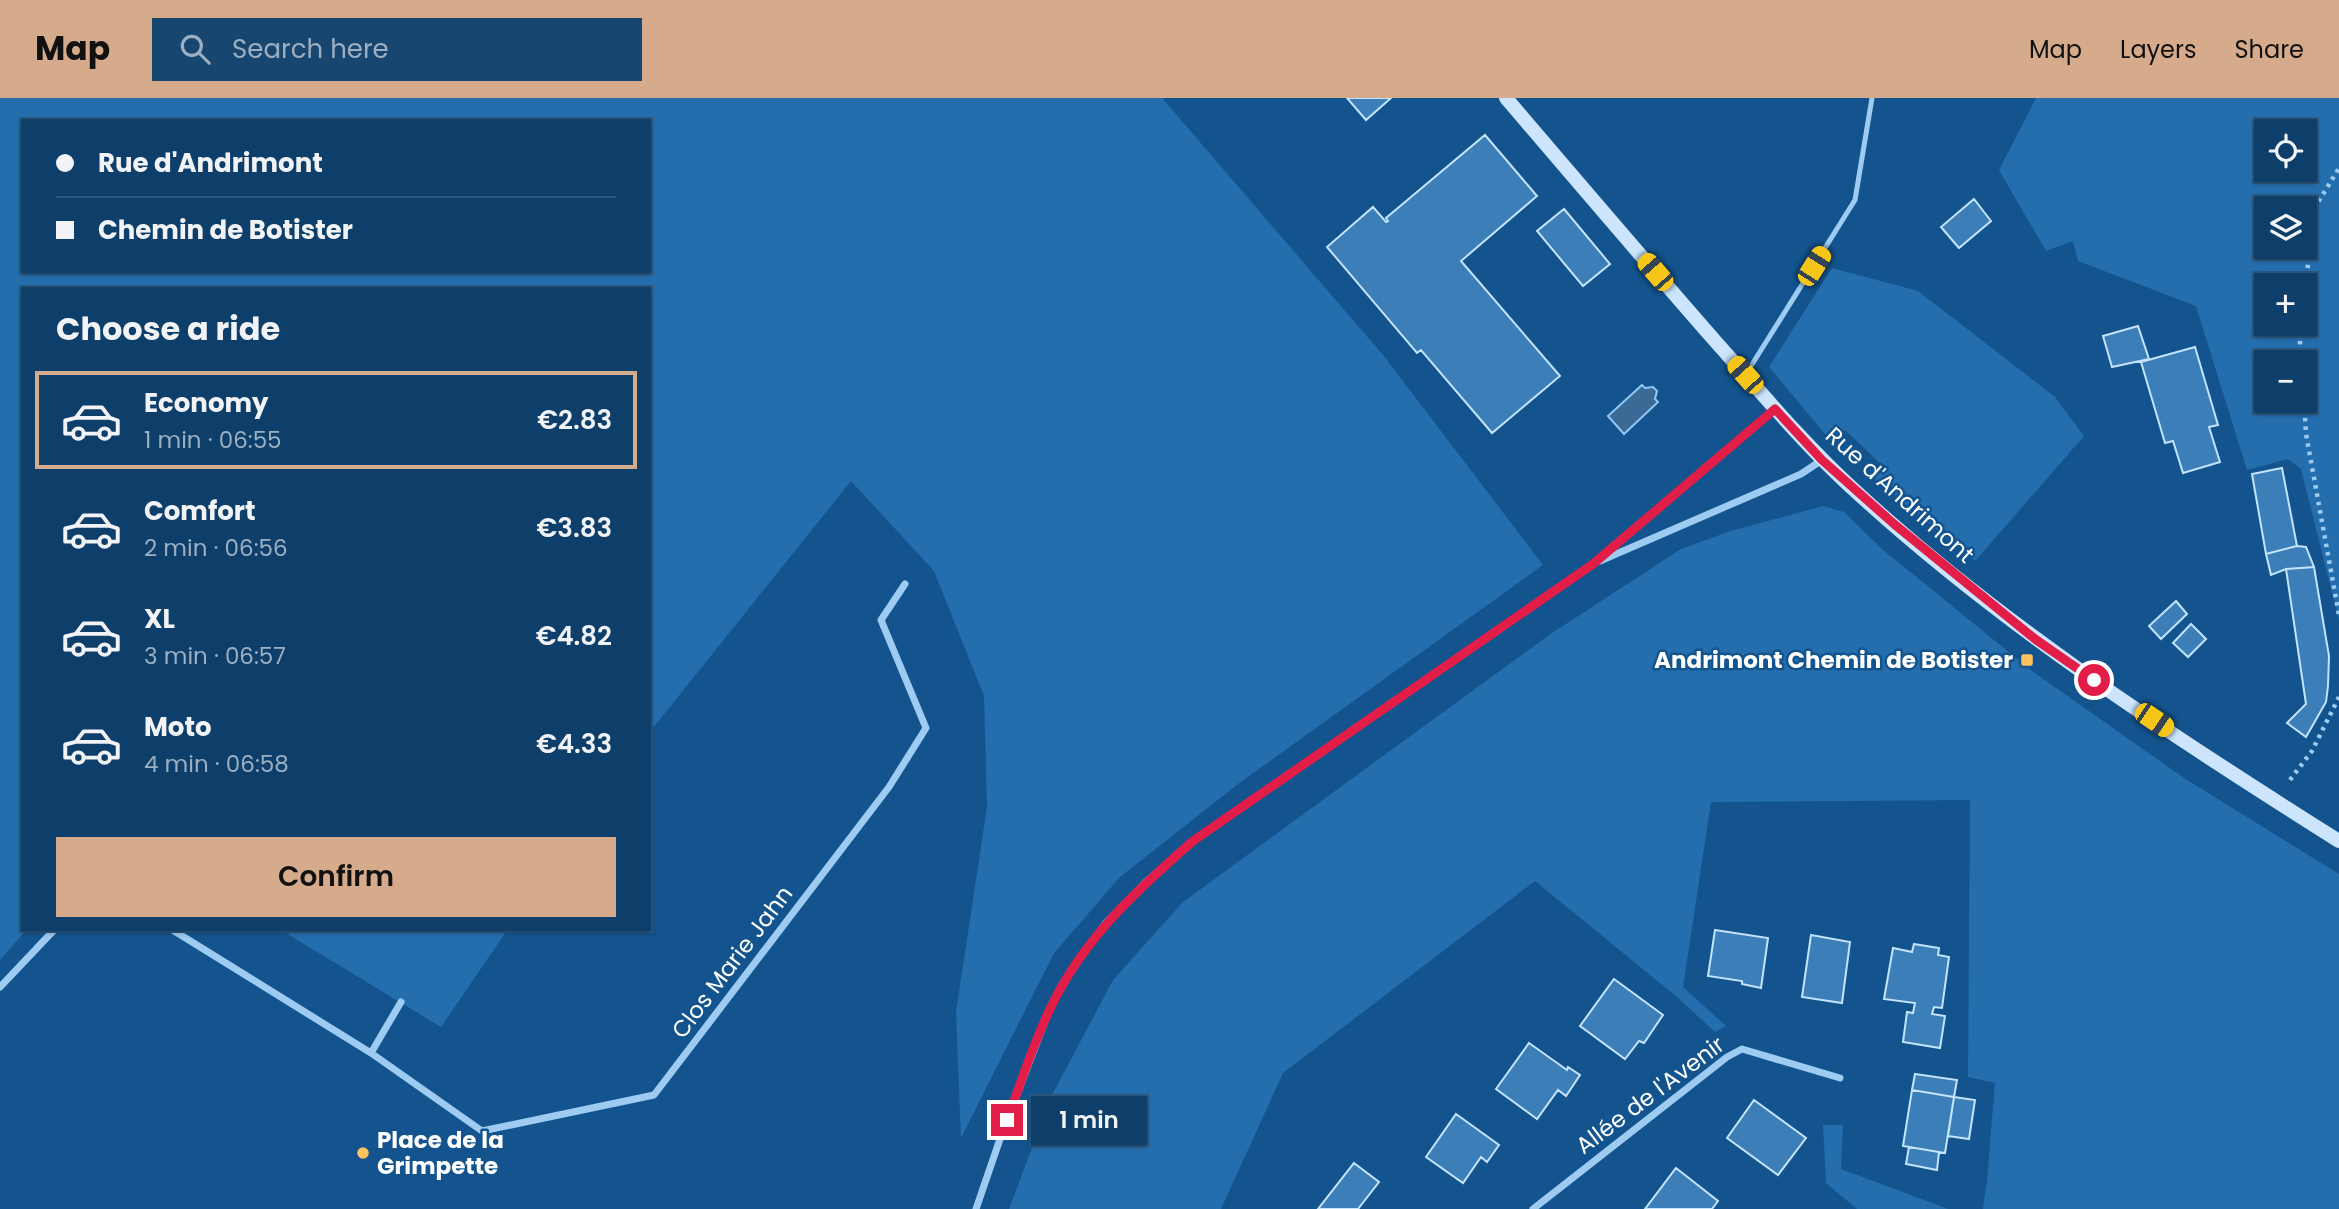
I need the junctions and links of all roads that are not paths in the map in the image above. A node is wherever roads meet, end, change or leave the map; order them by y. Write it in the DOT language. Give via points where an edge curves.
graph roads {
  1 [pos="1506,98"];
  2 [pos="1872,98"];
  3 [pos="1745,375"];
  4 [pos="1775,409"];
  5 [pos="1822,460"];
  6 [pos="1593,564"];
  7 [pos="905,584"];
  8 [pos="2339,841"];
  9 [pos="53,931"];
  10 [pos="174,931"];
  11 [pos="0,987"];
  12 [pos="401,1002"];
  13 [pos="371,1054"];
  14 [pos="1840,1078"];
  15 [pos="976,1209"];
  16 [pos="1533,1209"];
  1 -- 3 [label="street, Rue d'Andrimont"];
  2 -- 3 [label="lane" via="1854,200"];
  3 -- 4 [label="street, Rue d'Andrimont"];
  4 -- 5 [label="street, Rue d'Andrimont"];
  4 -- 6 [label="street"];
  5 -- 6 [label="street" via="1801,474"];
  5 -- 8 [label="street, Rue d'Andrimont" via="2035,639"];
  6 -- 15 [label="street" via="1193,841 1105,924 1050,1008"];
  7 -- 13 [label="street, Clos Marie Jahn" via="881,620 926,728 889,787 654,1096 482,1131"];
  9 -- 11 [label="street"];
  10 -- 13 [label="street"];
  12 -- 13 [label="street"];
  14 -- 16 [label="street, Allée de l'Avenir" via="1742,1049"];
}
